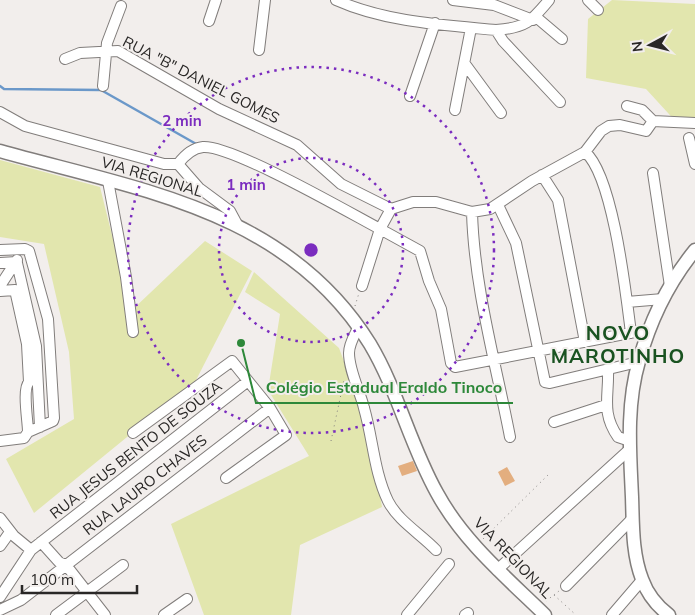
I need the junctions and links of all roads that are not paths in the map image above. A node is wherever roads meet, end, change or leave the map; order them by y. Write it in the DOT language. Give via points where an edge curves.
graph roads {
  1 [pos="216,0"];
  2 [pos="265,0"];
  3 [pos="336,0"];
  4 [pos="453,0"];
  5 [pos="549,0"];
  6 [pos="588,0"];
  7 [pos="121,6"];
  8 [pos="598,10"];
  9 [pos="534,18"];
  10 [pos="209,21"];
  11 [pos="435,23"];
  12 [pos="471,28"];
  13 [pos="496,30"];
  14 [pos="562,39"];
  15 [pos="259,50"];
  16 [pos="106,51"];
  17 [pos="65,59"];
  18 [pos="466,64"];
  19 [pos="103,86"];
  20 [pos="410,96"];
  21 [pos="560,102"];
  22 [pos="627,106"];
  23 [pos="456,110"];
  24 [pos="0,112"];
  25 [pos="501,113"];
  26 [pos="653,121"];
  27 [pos="695,123"];
  28 [pos="689,138"];
  29 [pos="0,151"];
  30 [pos="585,152"];
  31 [pos="178,164"];
  32 [pos="695,164"];
  33 [pos="653,173"];
  34 [pos="542,175"];
  35 [pos="108,180"];
  36 [pos="498,205"];
  37 [pos="391,209"];
  38 [pos="472,212"];
  39 [pos="237,224"];
  40 [pos="380,229"];
  41 [pos="20,249"];
  42 [pos="0,250"];
  43 [pos="695,250"];
  44 [pos="0,262"];
  45 [pos="17,262"];
  46 [pos="0,286"];
  47 [pos="362,286"];
  48 [pos="670,286"];
  49 [pos="0,291"];
  50 [pos="663,299"];
  51 [pos="627,302"];
  52 [pos="354,323"];
  53 [pos="650,329"];
  54 [pos="133,332"];
  55 [pos="631,333"];
  56 [pos="585,342"];
  57 [pos="538,351"];
  58 [pos="495,360"];
  59 [pos="638,362"];
  60 [pos="608,371"];
  61 [pos="248,381"];
  62 [pos="606,405"];
  63 [pos="270,408"];
  64 [pos="554,422"];
  65 [pos="40,427"];
  66 [pos="28,432"];
  67 [pos="133,433"];
  68 [pos="510,437"];
  69 [pos="0,441"];
  70 [pos="630,445"];
  71 [pos="226,478"];
  72 [pos="0,518"];
  73 [pos="632,518"];
  74 [pos="10,532"];
  75 [pos="41,542"];
  76 [pos="0,546"];
  77 [pos="31,550"];
  78 [pos="436,550"];
  79 [pos="449,564"];
  80 [pos="66,565"];
  81 [pos="122,565"];
  82 [pos="497,570"];
  83 [pos="642,580"];
  84 [pos="566,586"];
  85 [pos="88,592"];
  86 [pos="0,597"];
  87 [pos="187,599"];
  88 [pos="0,610"];
  89 [pos="538,613"];
  90 [pos="56,615"];
  91 [pos="105,615"];
  92 [pos="164,615"];
  93 [pos="407,615"];
  94 [pos="612,615"];
  95 [pos="669,615"];
  1 -- 10 [label="street"];
  2 -- 15 [label="street"];
  3 -- 11 [label="street" via="372,13"];
  4 -- 9 [label="street" via="494,5"];
  5 -- 9 [label="street"];
  6 -- 8 [label="street"];
  7 -- 16 [label="street"];
  9 -- 13 [label="street" via="512,29"];
  9 -- 14 [label="street"];
  11 -- 12 [label="street"];
  11 -- 20 [label="street"];
  12 -- 13 [label="street"];
  12 -- 18 [label="street"];
  13 -- 21 [label="street"];
  16 -- 17 [label="street, RUA \"B\" DANIEL GOMES" via="80,53"];
  16 -- 19 [label="street"];
  16 -- 37 [label="street, RUA \"B\" DANIEL GOMES" via="118,51 219,109 297,145 341,184"];
  18 -- 23 [label="street"];
  18 -- 25 [label="street"];
  22 -- 26 [label="street" via="642,110"];
  24 -- 31 [label="street" via="25,126 164,164"];
  26 -- 27 [label="street"];
  26 -- 30 [label="street" via="648,130 609,126"];
  28 -- 32 [label="street"];
  29 -- 35 [label="main road, VIA REGIONAL"];
  30 -- 34 [label="street"];
  30 -- 51 [label="street" via="591,156 608,200"];
  31 -- 39 [label="street" via="199,188 230,211"];
  31 -- 40 [label="street" via="190,152 202,147 216,149 244,159"];
  33 -- 48 [label="street"];
  34 -- 36 [label="street"];
  34 -- 56 [label="street" via="558,200"];
  35 -- 39 [label="main road, VIA REGIONAL" via="175,199"];
  35 -- 54 [label="street"];
  36 -- 38 [label="street"];
  36 -- 57 [label="street" via="516,243"];
  37 -- 38 [label="street" via="413,202 430,202"];
  37 -- 40 [label="street"];
  38 -- 58 [label="street" via="473,240"];
  39 -- 52 [label="main road, VIA REGIONAL" via="309,274"];
  40 -- 47 [label="street"];
  40 -- 58 [label="street" via="420,251 441,309 451,363 455,367"];
  41 -- 42 [label="street"];
  41 -- 45 [label="street"];
  41 -- 65 [label="street" via="29,251 48,319 54,418"];
  43 -- 48 [label="main road"];
  44 -- 45 [label="street"];
  45 -- 46 [label="street"];
  45 -- 65 [label="street" via="36,346"];
  48 -- 50 [label="main road"];
  49 -- 66 [label="street" via="15,290 27,344"];
  50 -- 51 [label="street"];
  50 -- 53 [label="main road"];
  51 -- 55 [label="street"];
  52 -- 78 [label="street" via="350,364 365,410 380,481 400,519 419,532"];
  52 -- 82 [label="main road, VIA REGIONAL" via="388,379 437,495"];
  53 -- 55 [label="street"];
  53 -- 59 [label="main road"];
  55 -- 56 [label="street"];
  56 -- 57 [label="street"];
  57 -- 58 [label="street"];
  57 -- 60 [label="street" via="544,380 550,383"];
  58 -- 68 [label="street"];
  59 -- 60 [label="street"];
  59 -- 70 [label="main road"];
  60 -- 62 [label="street"];
  61 -- 63 [label="street"];
  61 -- 67 [label="street" via="229,361"];
  61 -- 75 [label="street, RUA JESUS BENTO DE SOUZA"];
  62 -- 64 [label="street"];
  62 -- 70 [label="street" via="615,433"];
  63 -- 71 [label="street" via="286,432 285,438"];
  63 -- 80 [label="street, RUA LAURO CHAVES"];
  65 -- 66 [label="street"];
  66 -- 69 [label="street" via="19,440"];
  70 -- 73 [label="main road"];
  70 -- 82 [label="street"];
  72 -- 74 [label="street"];
  73 -- 83 [label="main road" via="636,560"];
  73 -- 84 [label="street"];
  74 -- 76 [label="street"];
  74 -- 77 [label="street"];
  75 -- 77 [label="street, RUA JESUS BENTO DE SOUZA"];
  75 -- 80 [label="street" via="59,562"];
  77 -- 86 [label="street, RUA JESUS BENTO DE SOUZA"];
  79 -- 93 [label="street"];
  80 -- 85 [label="street"];
  80 -- 88 [label="street, RUA LAURO CHAVES" via="20,600"];
  81 -- 85 [label="street"];
  82 -- 89 [label="main road, VIA REGIONAL"];
  83 -- 94 [label="street"];
  83 -- 95 [label="main road" via="657,604"];
  85 -- 90 [label="street"];
  85 -- 91 [label="street"];
  87 -- 92 [label="street"];
}
